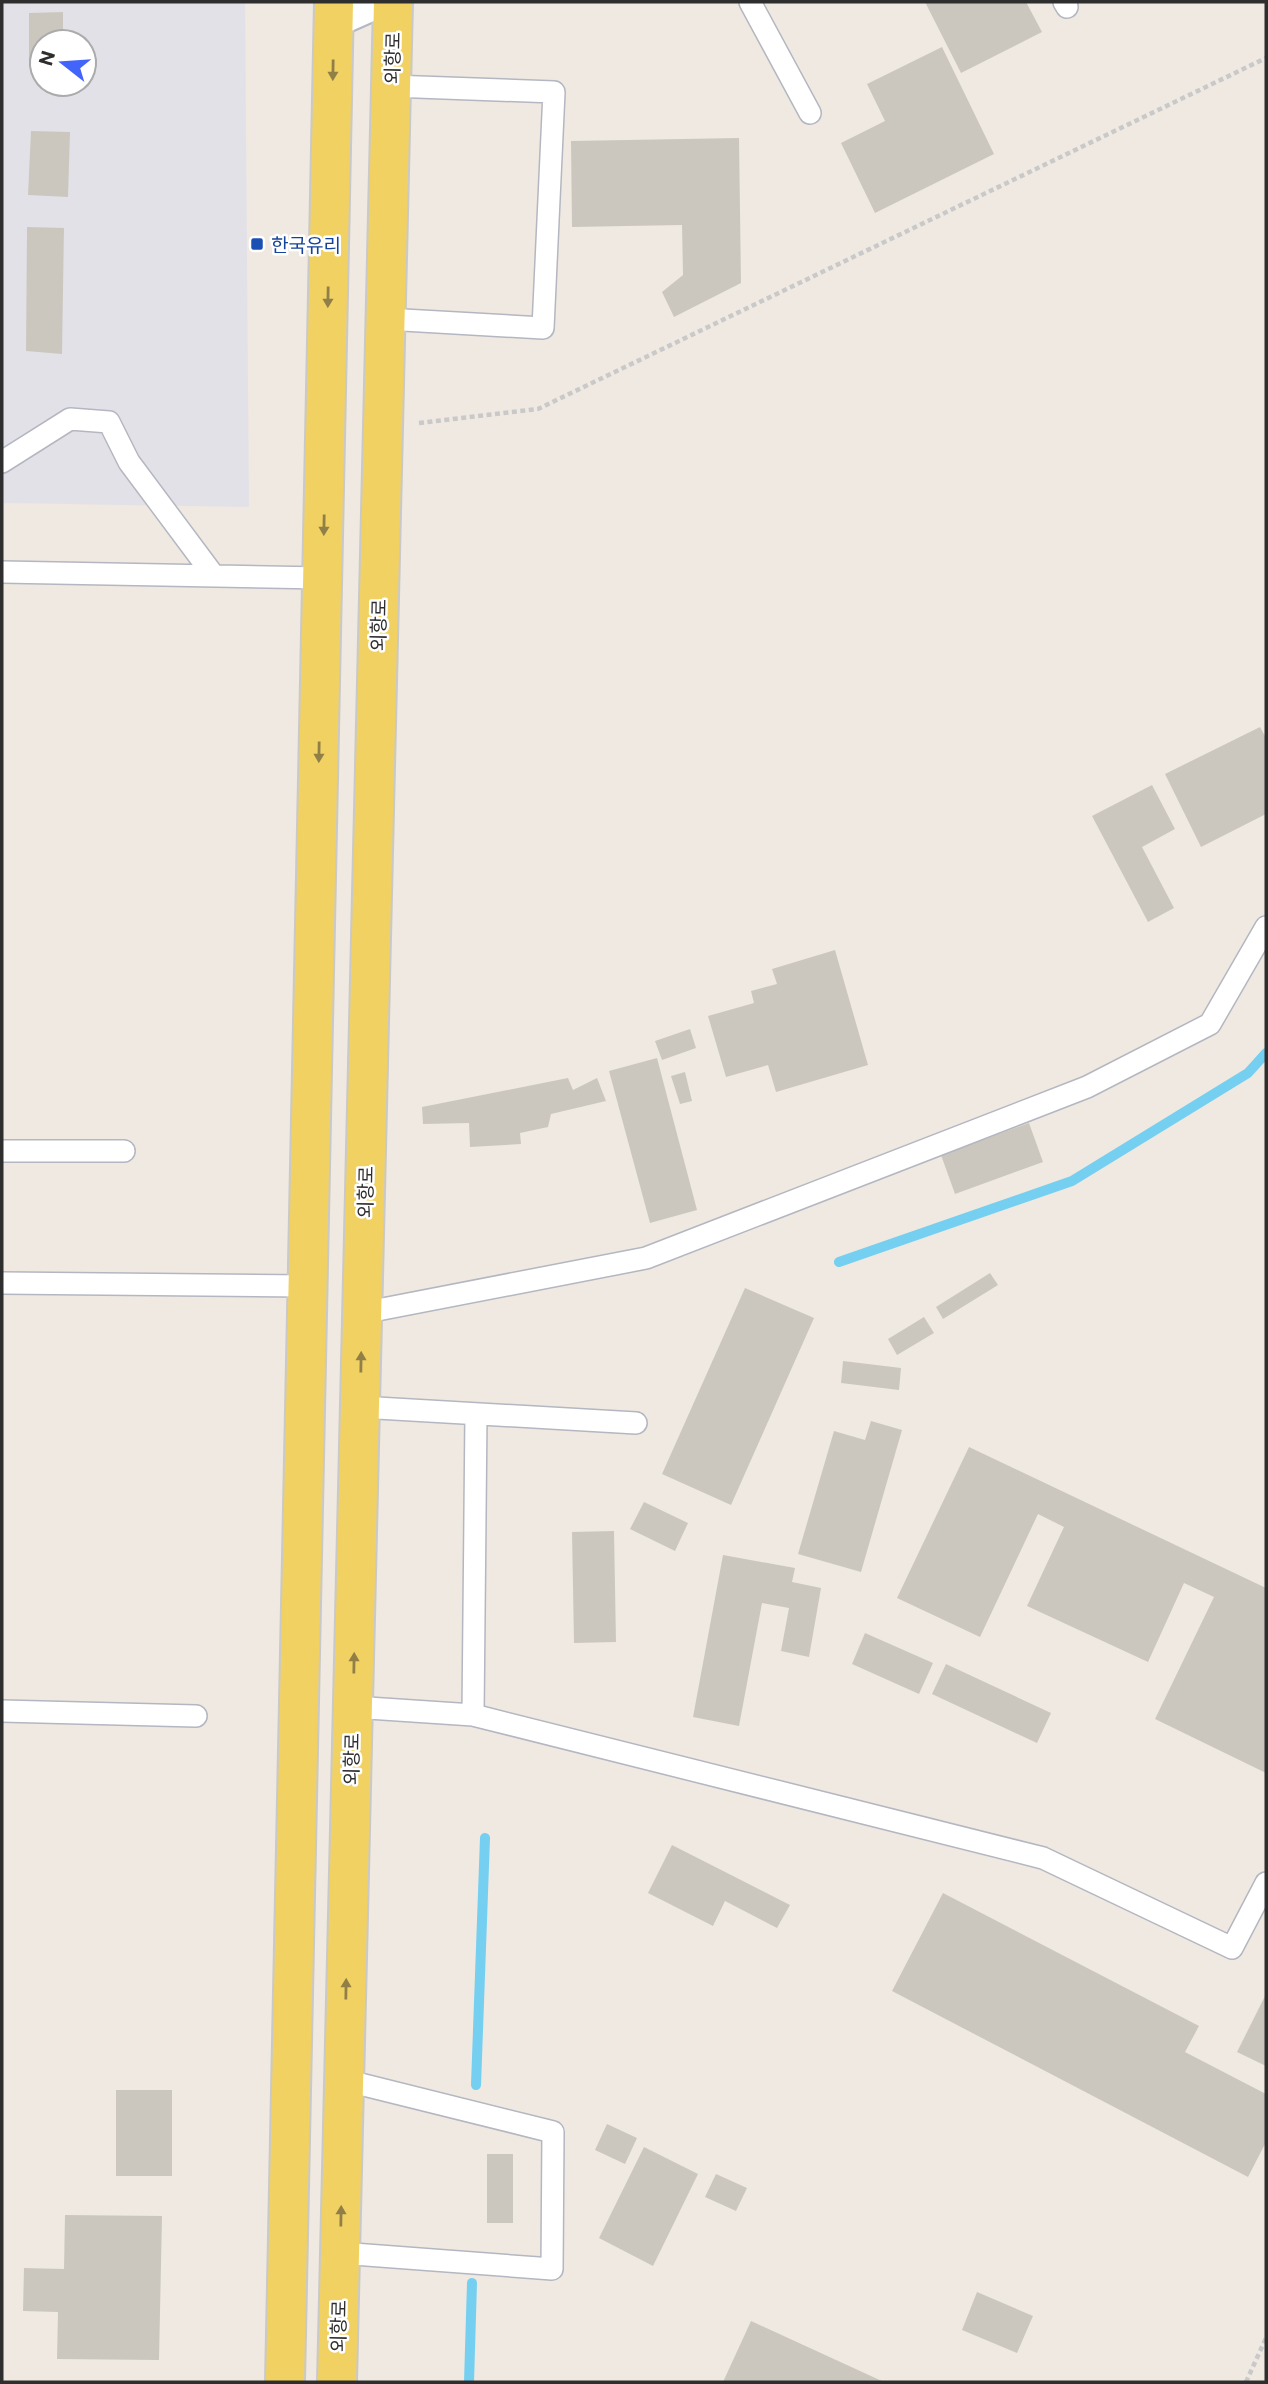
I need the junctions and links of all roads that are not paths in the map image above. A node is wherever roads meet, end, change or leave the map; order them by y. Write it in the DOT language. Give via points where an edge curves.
graph roads {
  1 [pos="370,2"];
  2 [pos="393,2"];
  3 [pos="750,2"];
  4 [pos="334,10"];
  5 [pos="391,86"];
  6 [pos="810,113"];
  7 [pos="386,319"];
  8 [pos="2,462"];
  9 [pos="2,572"];
  10 [pos="214,576"];
  11 [pos="323,578"];
  12 [pos="1266,927"];
  13 [pos="2,1151"];
  14 [pos="124,1151"];
  15 [pos="2,1283"];
  16 [pos="307,1286"];
  17 [pos="362,1313"];
  18 [pos="360,1407"];
  19 [pos="476,1414"];
  20 [pos="636,1423"];
  21 [pos="353,1707"];
  22 [pos="2,1712"];
  23 [pos="473,1715"];
  24 [pos="196,1716"];
  25 [pos="1266,1883"];
  26 [pos="344,2080"];
  27 [pos="340,2253"];
  28 [pos="285,2382"];
  29 [pos="337,2382"];
  1 -- 4 [label="street"];
  2 -- 5 [label="main road, 외항로"];
  3 -- 6 [label="lane"];
  4 -- 11 [label="main road, one-way"];
  5 -- 7 [label="main road, 외항로"];
  5 -- 7 [label="lane" via="554,92 543,328"];
  7 -- 17 [label="main road, 외항로"];
  8 -- 10 [label="lane" via="70,419 109,422 129,462"];
  9 -- 10 [label="lane"];
  10 -- 11 [label="lane"];
  11 -- 16 [label="main road, one-way"];
  12 -- 17 [label="lane" via="1210,1024 1087,1087 646,1258"];
  13 -- 14 [label="lane"];
  15 -- 16 [label="lane"];
  16 -- 28 [label="main road"];
  18 -- 17 [label="main road, 외항로, one-way"];
  18 -- 19 [label="lane"];
  21 -- 18 [label="main road, 외항로, one-way"];
  19 -- 20 [label="lane"];
  19 -- 23 [label="lane"];
  21 -- 23 [label="lane"];
  26 -- 21 [label="main road, 외항로, one-way"];
  22 -- 24 [label="lane"];
  23 -- 25 [label="lane" via="1043,1858 1232,1948"];
  27 -- 26 [label="main road, 외항로, one-way"];
  26 -- 27 [label="lane" via="552,2132 552,2269"];
  27 -- 29 [label="main road, 외항로"];
}
